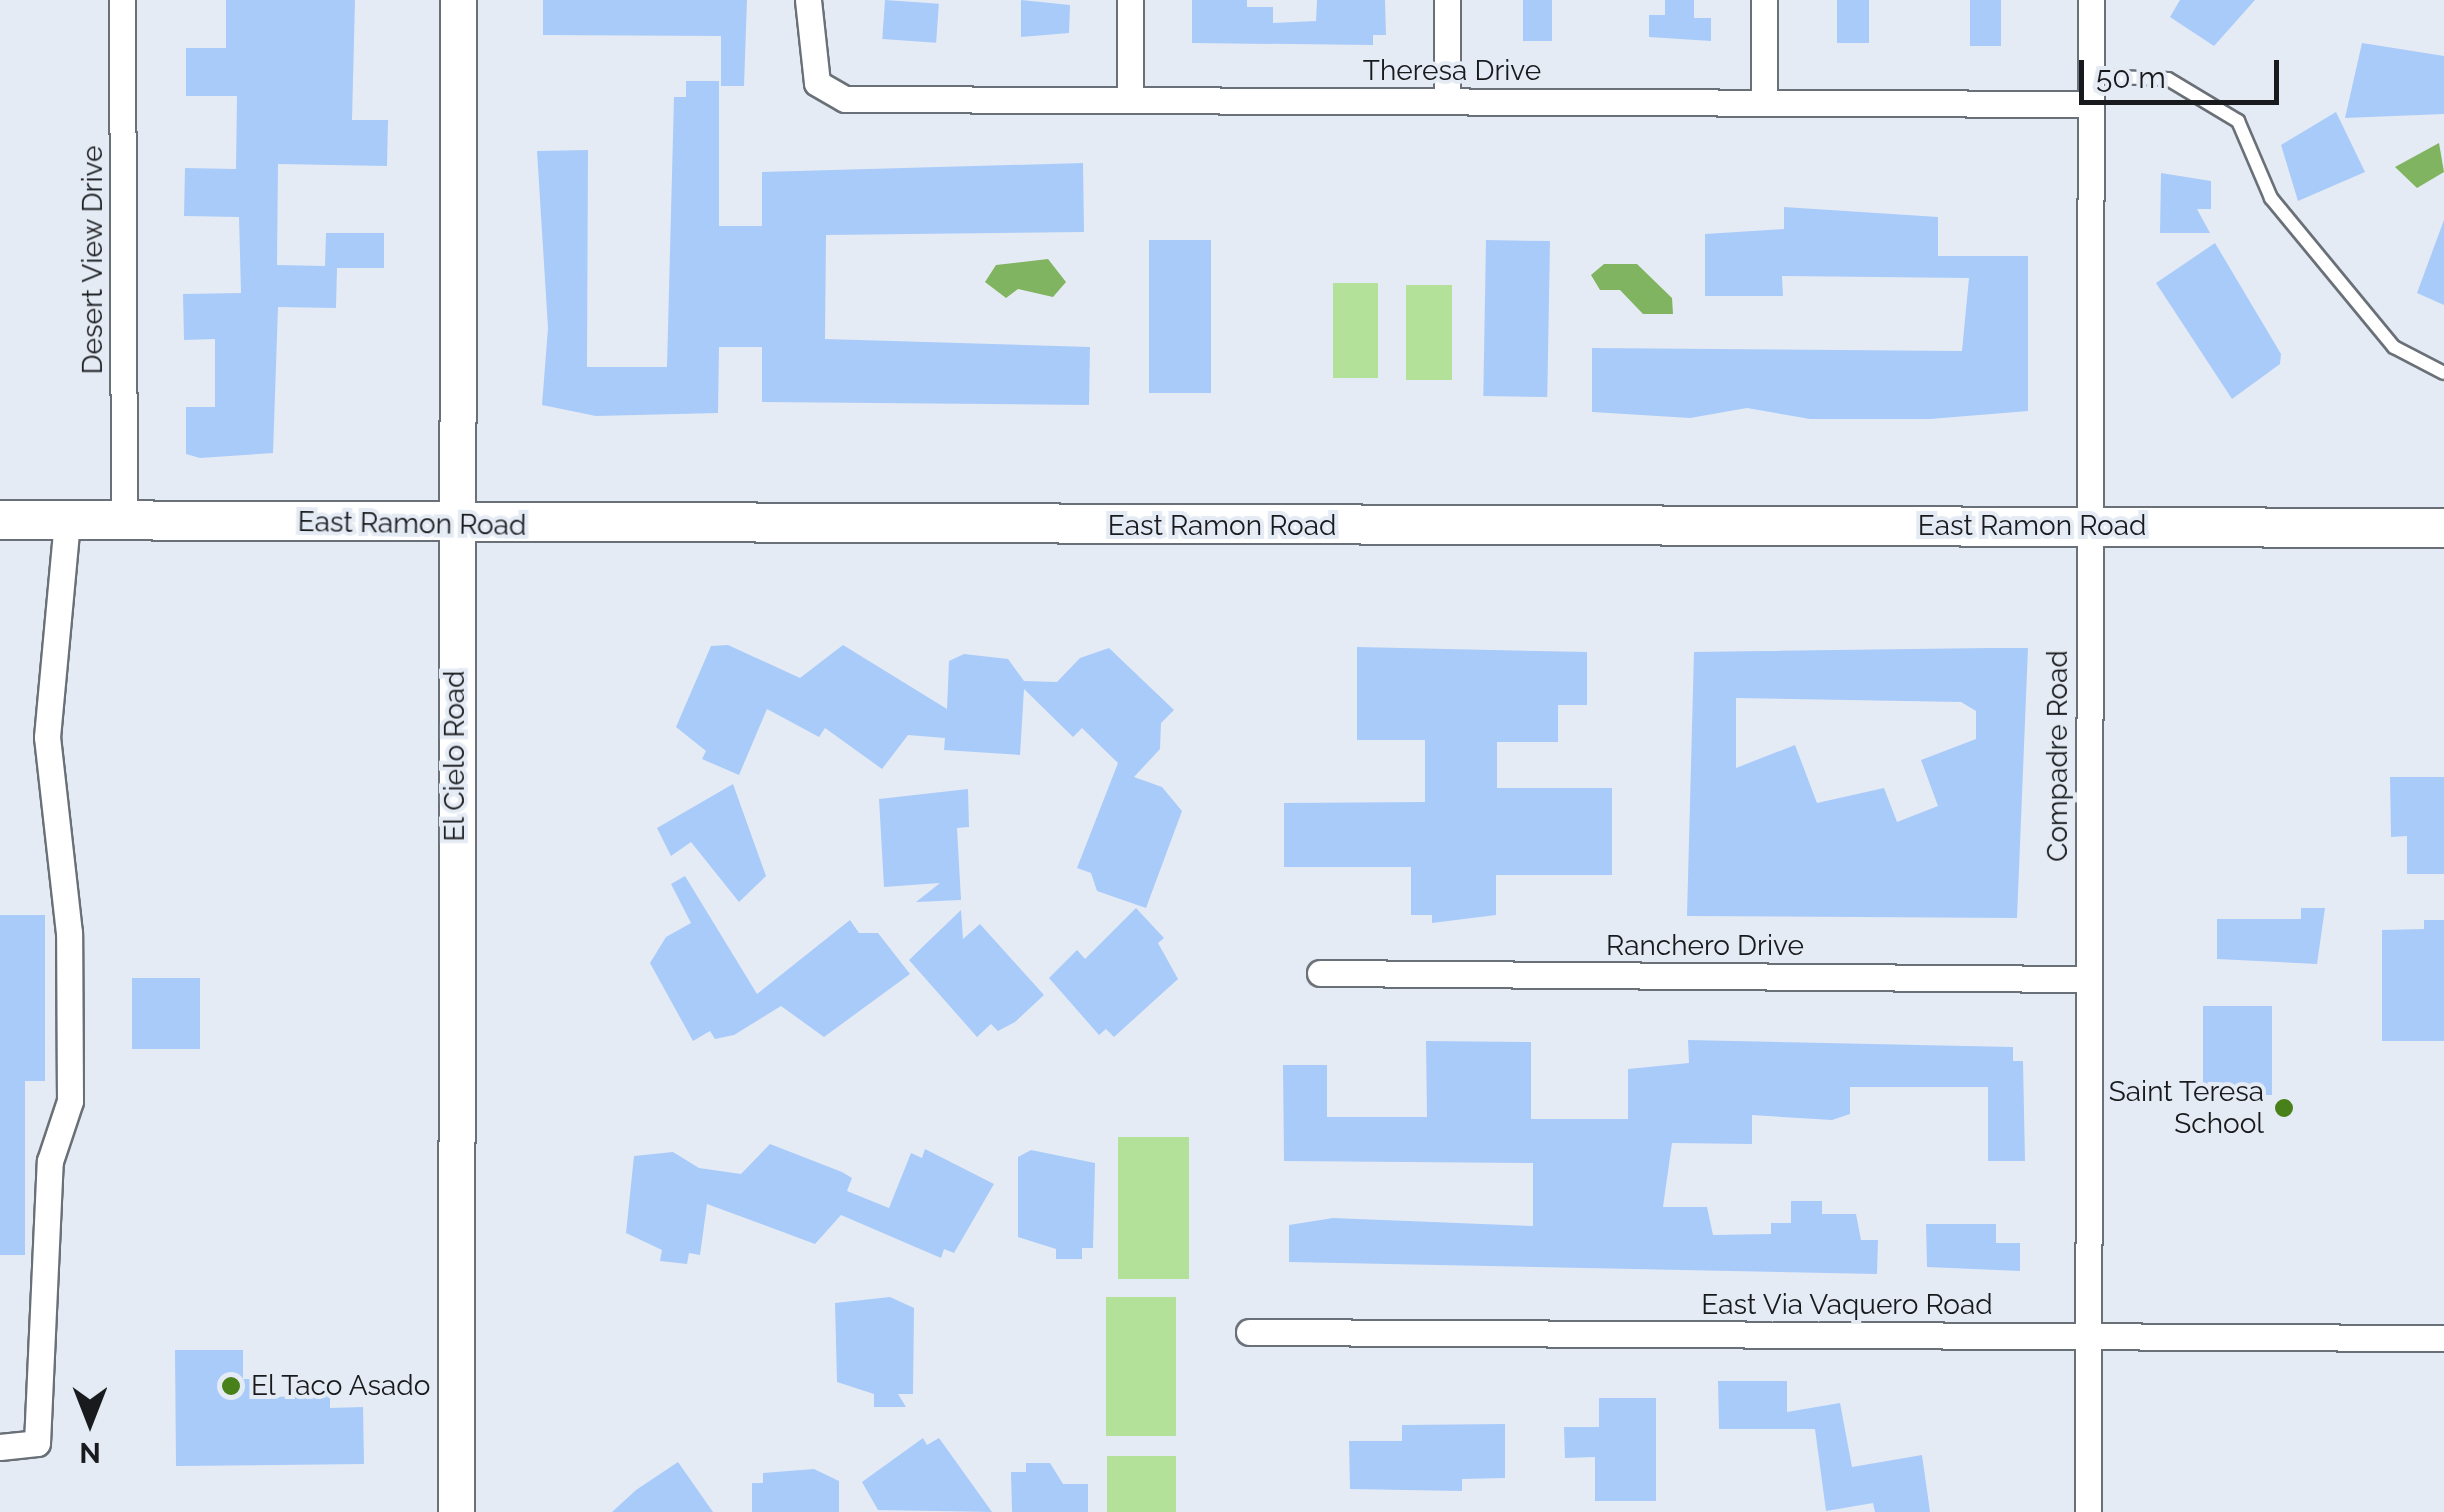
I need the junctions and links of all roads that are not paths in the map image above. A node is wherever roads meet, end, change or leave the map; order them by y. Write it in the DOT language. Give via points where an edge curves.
graph roads {
  1 [pos="122,0"];
  2 [pos="458,0"];
  3 [pos="808,0"];
  4 [pos="1130,0"];
  5 [pos="1447,0"];
  6 [pos="1764,0"];
  7 [pos="2090,0"];
  8 [pos="2090,76"];
  9 [pos="1130,99"];
  10 [pos="1447,101"];
  11 [pos="1764,102"];
  12 [pos="2091,104"];
  13 [pos="2444,372"];
  14 [pos="0,520"];
  15 [pos="67,520"];
  16 [pos="124,520"];
  17 [pos="456,524"];
  18 [pos="2088,526"];
  19 [pos="2444,528"];
  20 [pos="1320,973"];
  21 [pos="2089,979"];
  22 [pos="1250,1332"];
  23 [pos="2087,1336"];
  24 [pos="2444,1338"];
  25 [pos="0,1447"];
  26 [pos="456,1512"];
  27 [pos="2088,1512"];
  1 -- 16 [label="street, Desert View Drive"];
  2 -- 17 [label="main road, El Cielo Road"];
  3 -- 9 [label="street, Theresa Drive" via="818,82 845,99"];
  4 -- 9 [label="street"];
  5 -- 10 [label="street"];
  6 -- 11 [label="street"];
  7 -- 8 [label="street, Compadre Road"];
  8 -- 12 [label="street, Compadre Road"];
  8 -- 13 [label="lane" via="2168,78 2238,121 2271,198 2394,347"];
  9 -- 10 [label="street, Theresa Drive"];
  10 -- 11 [label="street, Theresa Drive"];
  11 -- 12 [label="street, Theresa Drive"];
  12 -- 18 [label="street, Compadre Road"];
  14 -- 15 [label="main road, East Ramon Road"];
  15 -- 16 [label="main road, East Ramon Road"];
  15 -- 25 [label="street" via="47,737 68,932 70,1101 50,1161 37,1442"];
  16 -- 17 [label="main road, East Ramon Road"];
  17 -- 18 [label="main road, East Ramon Road"];
  17 -- 26 [label="main road, El Cielo Road"];
  18 -- 19 [label="main road, East Ramon Road"];
  18 -- 21 [label="street, Compadre Road"];
  20 -- 21 [label="street, Ranchero Drive"];
  21 -- 23 [label="street, Compadre Road"];
  22 -- 23 [label="street, East Via Vaquero Road"];
  23 -- 24 [label="street, East Via Vaquero Road"];
  23 -- 27 [label="street, Compadre Road"];
}
